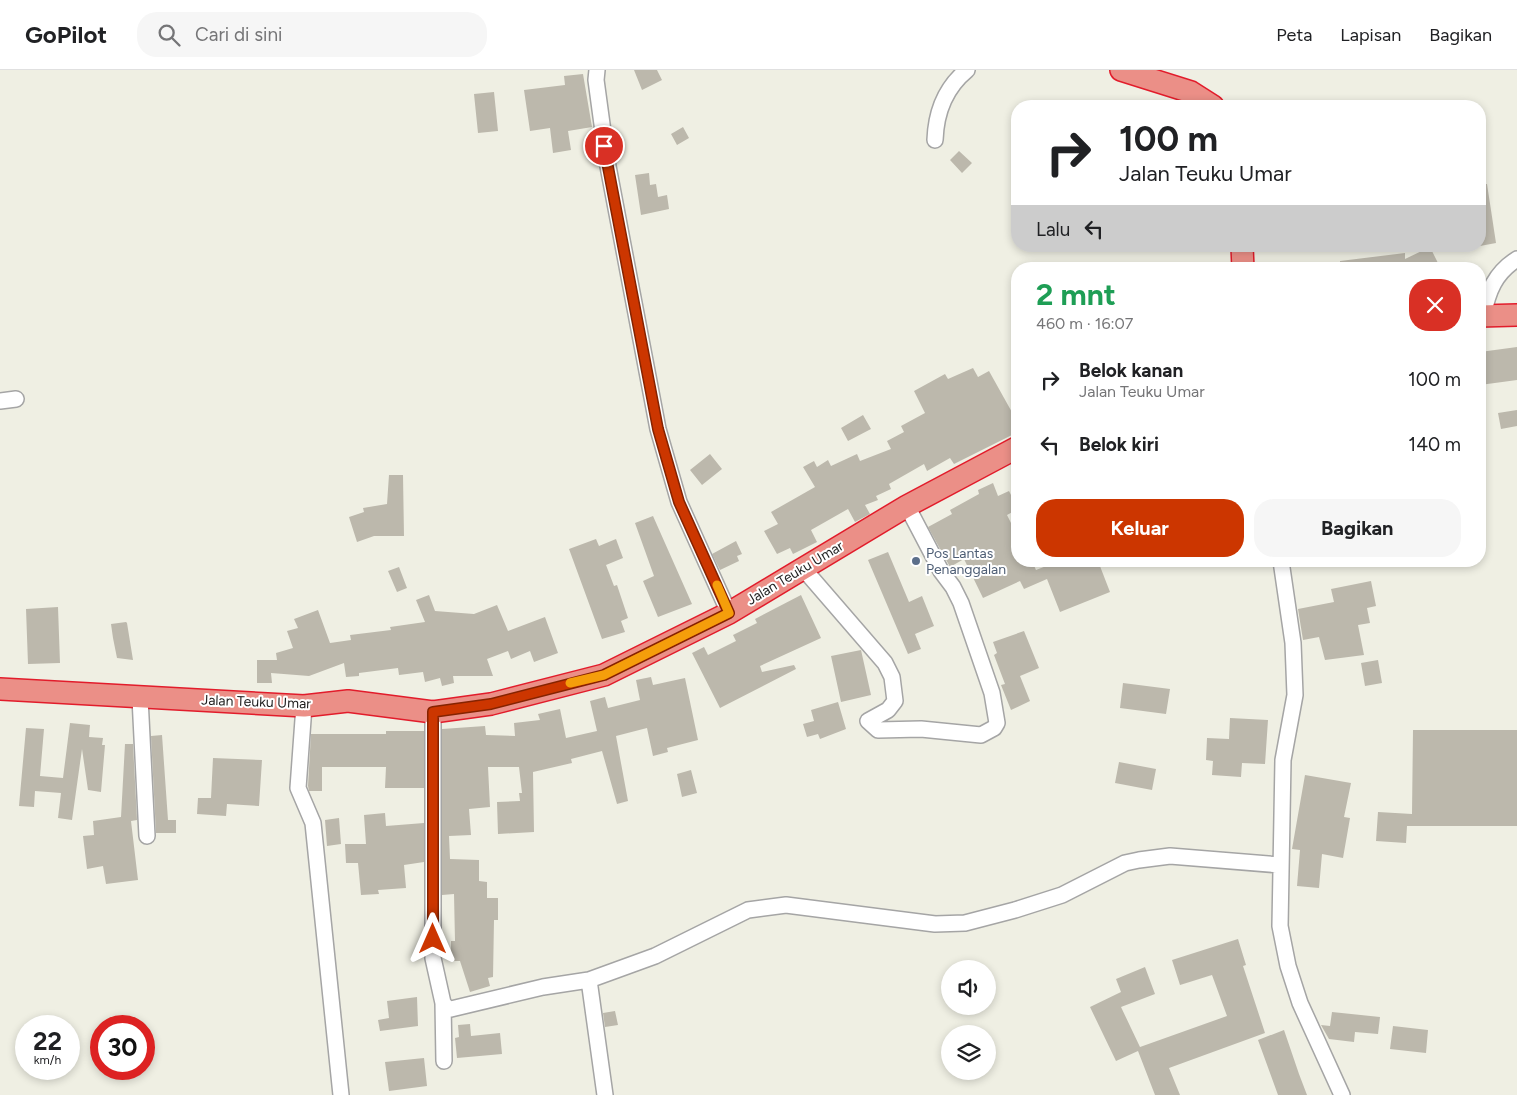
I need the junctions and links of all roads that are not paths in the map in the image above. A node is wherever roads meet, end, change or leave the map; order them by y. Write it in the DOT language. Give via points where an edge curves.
graph roads {
  1 [pos="597,70"];
  2 [pos="967,70"];
  3 [pos="1121,70"];
  4 [pos="1204,100"];
  5 [pos="935,140"];
  6 [pos="1517,259"];
  7 [pos="1486,300"];
  8 [pos="1517,315"];
  9 [pos="1486,316"];
  10 [pos="16,399"];
  11 [pos="0,401"];
  12 [pos="1011,451"];
  13 [pos="907,506"];
  14 [pos="1282,567"];
  15 [pos="802,568"];
  16 [pos="729,613"];
  17 [pos="0,689"];
  18 [pos="140,698"];
  19 [pos="304,706"];
  20 [pos="433,712"];
  21 [pos="147,836"];
  22 [pos="1280,865"];
  23 [pos="589,980"];
  24 [pos="443,1004"];
  25 [pos="444,1061"];
  26 [pos="341,1095"];
  27 [pos="604,1095"];
  28 [pos="1342,1095"];
  1 -- 16 [label="street" via="607,161 658,429 679,502"];
  2 -- 5 [label="street" via="943,100 937,114"];
  3 -- 4 [label="highway" via="1191,92"];
  6 -- 7 [label="street" via="1505,267 1494,281"];
  8 -- 9 [label="highway"];
  10 -- 11 [label="street"];
  12 -- 13 [label="highway, Jalan Teuku Umar"];
  13 -- 15 [label="highway, Jalan Teuku Umar"];
  13 -- 15 [label="street" via="941,571 953,587 967,620 995,705 997,723 989,732 981,735 873,728 868,721 888,710 895,700 892,677 873,648"];
  14 -- 22 [label="street" via="1293,643 1294,695 1283,760"];
  15 -- 16 [label="highway, Jalan Teuku Umar"];
  16 -- 20 [label="highway, Jalan Teuku Umar" via="604,675 491,704"];
  17 -- 18 [label="highway, Jalan Teuku Umar"];
  18 -- 19 [label="highway, Jalan Teuku Umar"];
  18 -- 21 [label="street"];
  19 -- 20 [label="highway, Jalan Teuku Umar" via="348,701"];
  19 -- 26 [label="street" via="298,788 314,823"];
  20 -- 24 [label="street" via="433,958"];
  22 -- 23 [label="street" via="1170,856 1139,860 1125,863 1062,895 965,923 935,924 786,904 748,910 663,952"];
  22 -- 28 [label="street" via="1280,926 1288,966 1300,1003"];
  23 -- 24 [label="street" via="451,1009"];
  23 -- 27 [label="street"];
  24 -- 25 [label="street"];
}
